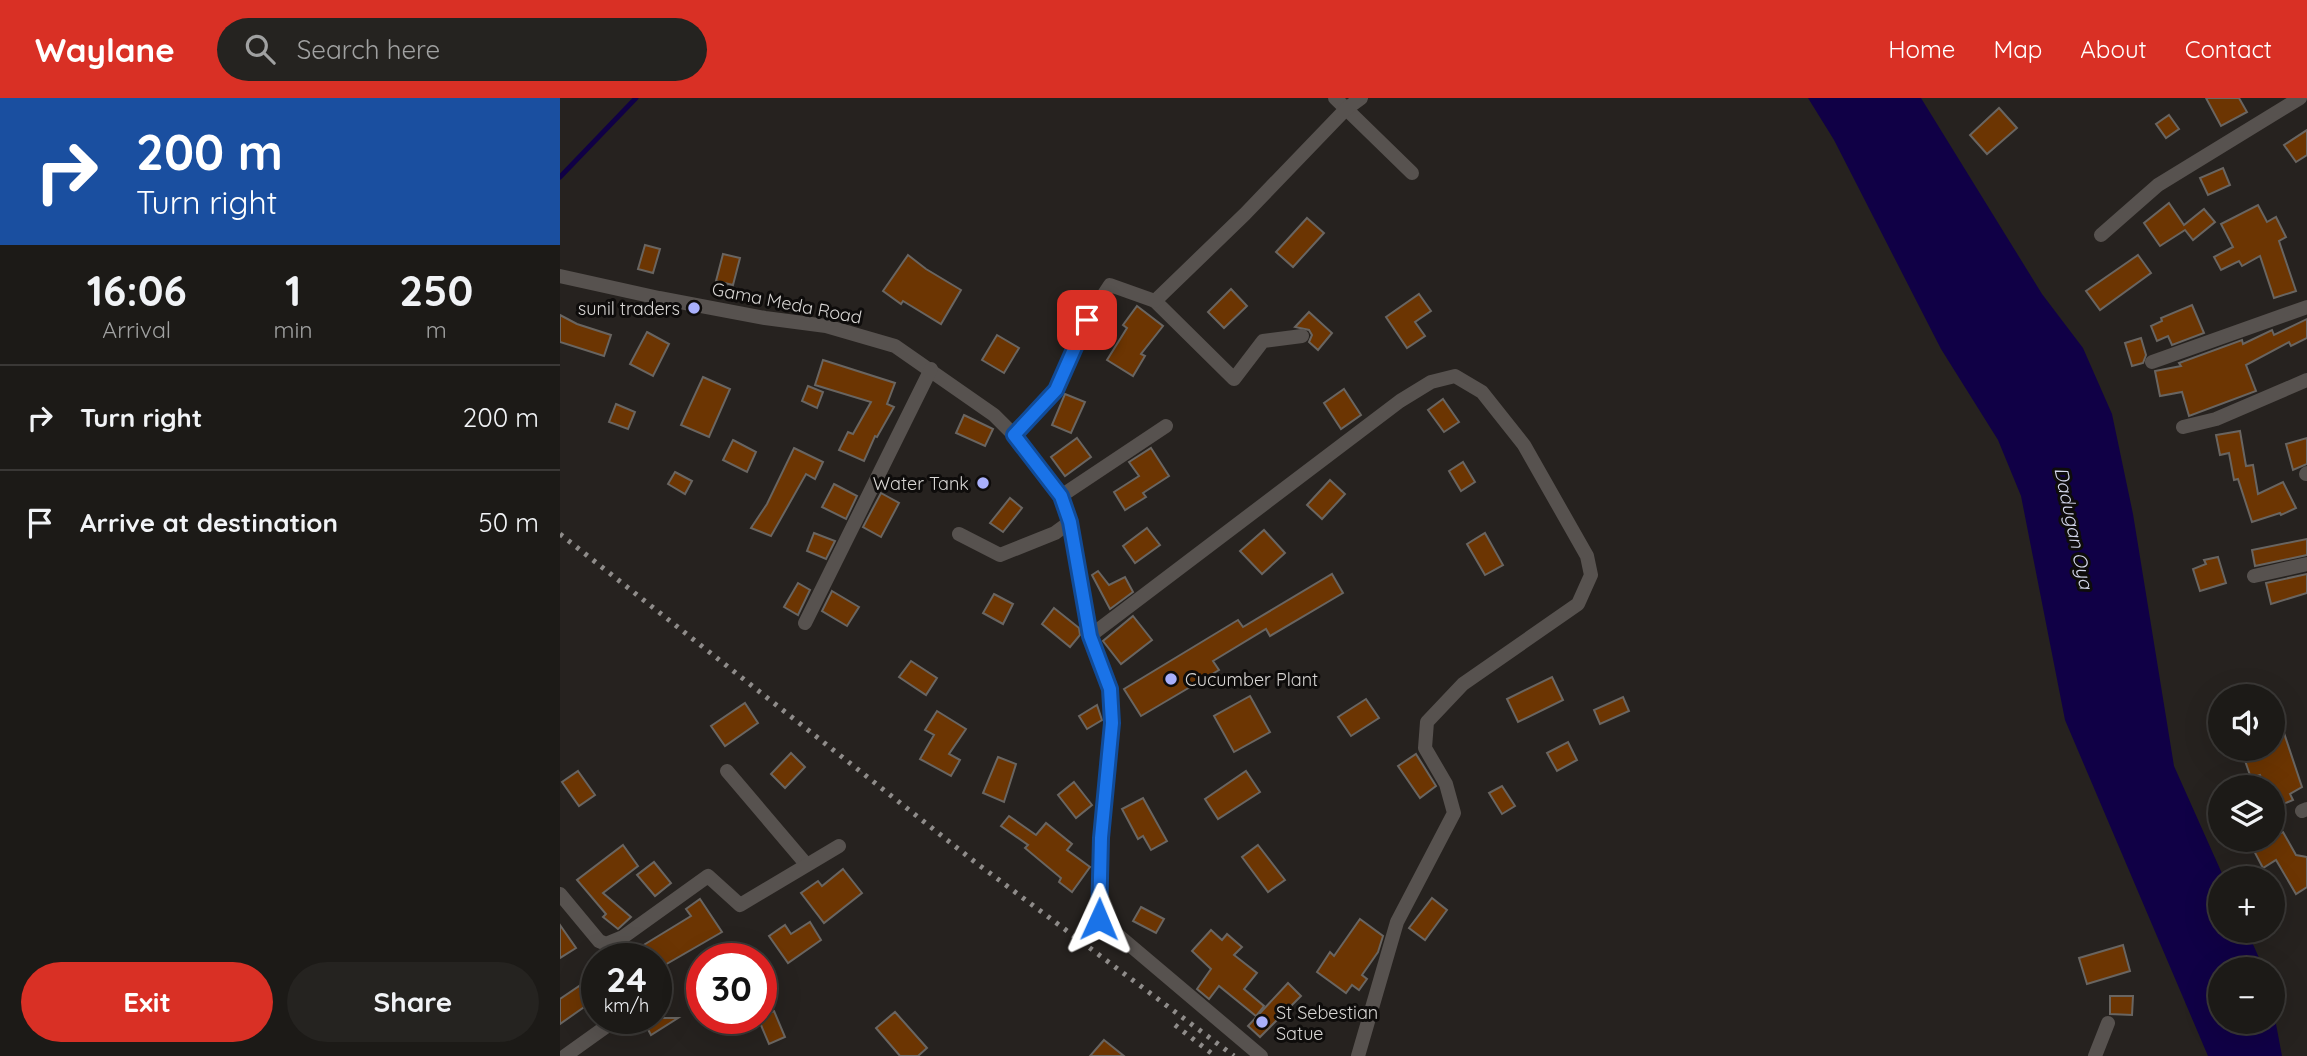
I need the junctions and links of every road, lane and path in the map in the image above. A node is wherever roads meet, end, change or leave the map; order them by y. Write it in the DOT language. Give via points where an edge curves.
graph roads {
  1 [pos="1361,98"];
  2 [pos="2300,98"];
  3 [pos="1341,103"];
  4 [pos="1412,173"];
  5 [pos="2101,235"];
  6 [pos="560,276"];
  7 [pos="1155,301"];
  8 [pos="2307,307"];
  9 [pos="1302,335"];
  10 [pos="2152,362"];
  11 [pos="930,369"];
  12 [pos="2307,380"];
  13 [pos="1166,426"];
  14 [pos="2183,427"];
  15 [pos="1014,435"];
  16 [pos="1061,496"];
  17 [pos="1070,522"];
  18 [pos="959,534"];
  19 [pos="2307,564"];
  20 [pos="2254,576"];
  21 [pos="805,622"];
  22 [pos="1090,636"];
  23 [pos="727,771"];
  24 [pos="839,846"];
  25 [pos="806,864"];
  26 [pos="560,894"];
  27 [pos="2108,1023"];
  28 [pos="596,1034"];
  29 [pos="565,1056"];
  30 [pos="1261,1056"];
  31 [pos="1358,1056"];
  32 [pos="2095,1056"];
  1 -- 3 [label="street"];
  2 -- 5 [label="street" via="2158,186"];
  3 -- 4 [label="street"];
  3 -- 7 [label="street" via="1245,214"];
  6 -- 11 [label="street, Gama Meda Road" via="672,301 826,326 895,346"];
  7 -- 9 [label="street" via="1234,379 1263,341"];
  7 -- 15 [label="street" via="1110,285 1087,320 1056,390"];
  8 -- 10 [label="street"];
  11 -- 15 [label="street, Gama Meda Road"];
  11 -- 21 [label="street"];
  12 -- 14 [label="street" via="2216,419"];
  13 -- 16 [label="street"];
  15 -- 16 [label="street, Gama Meda Road"];
  16 -- 17 [label="street, Gama Meda Road"];
  17 -- 18 [label="street" via="1055,533 1000,555"];
  17 -- 22 [label="street, Gama Meda Road"];
  19 -- 20 [label="street"];
  22 -- 30 [label="street, Gama Meda Road" via="1110,689 1112,723 1099,919"];
  22 -- 31 [label="street" via="1431,382 1455,376 1482,393 1524,445 1587,556 1591,575 1578,604 1463,684 1427,722 1424,748 1446,784 1454,813 1397,922"];
  23 -- 25 [label="street"];
  24 -- 25 [label="street"];
  25 -- 26 [label="street" via="740,905 708,876 623,937 606,944"];
  27 -- 32 [label="street"];
  28 -- 29 [label="street"];
}
